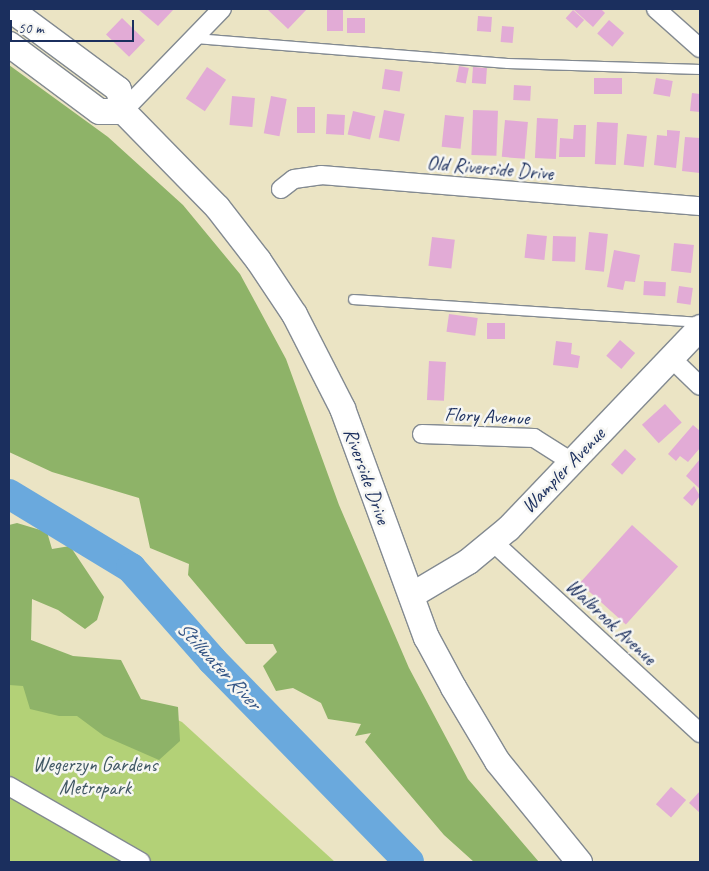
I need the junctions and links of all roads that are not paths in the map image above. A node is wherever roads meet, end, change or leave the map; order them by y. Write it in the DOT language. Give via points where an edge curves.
graph roads {
  1 [pos="10,9"];
  2 [pos="222,9"];
  3 [pos="656,9"];
  4 [pos="195,38"];
  5 [pos="9,44"];
  6 [pos="700,48"];
  7 [pos="700,70"];
  8 [pos="123,111"];
  9 [pos="281,189"];
  10 [pos="700,206"];
  11 [pos="354,300"];
  12 [pos="700,322"];
  13 [pos="700,327"];
  14 [pos="671,358"];
  15 [pos="700,386"];
  16 [pos="422,434"];
  17 [pos="572,462"];
  18 [pos="493,542"];
  19 [pos="411,595"];
  20 [pos="700,733"];
  21 [pos="9,786"];
  22 [pos="141,862"];
  23 [pos="579,862"];
  1 -- 8 [label="main road, Riverside Drive" via="118,90"];
  2 -- 4 [label="street"];
  3 -- 6 [label="street"];
  4 -- 7 [label="lane" via="507,63"];
  4 -- 8 [label="street"];
  5 -- 8 [label="main road" via="99,111"];
  8 -- 19 [label="main road, Riverside Drive" via="217,207 294,314 342,408"];
  9 -- 10 [label="street, Old Riverside Drive" via="294,179 321,175"];
  11 -- 12 [label="lane"];
  13 -- 14 [label="main road, Wampler Avenue"];
  14 -- 15 [label="street"];
  14 -- 17 [label="main road, Wampler Avenue"];
  16 -- 17 [label="street, Flory Avenue" via="534,438"];
  17 -- 18 [label="main road, Wampler Avenue"];
  18 -- 19 [label="main road, Wampler Avenue" via="455,570"];
  18 -- 20 [label="street, Walbrook Avenue"];
  19 -- 23 [label="main road, Riverside Drive" via="426,637 497,761"];
  21 -- 22 [label="street"];
}
